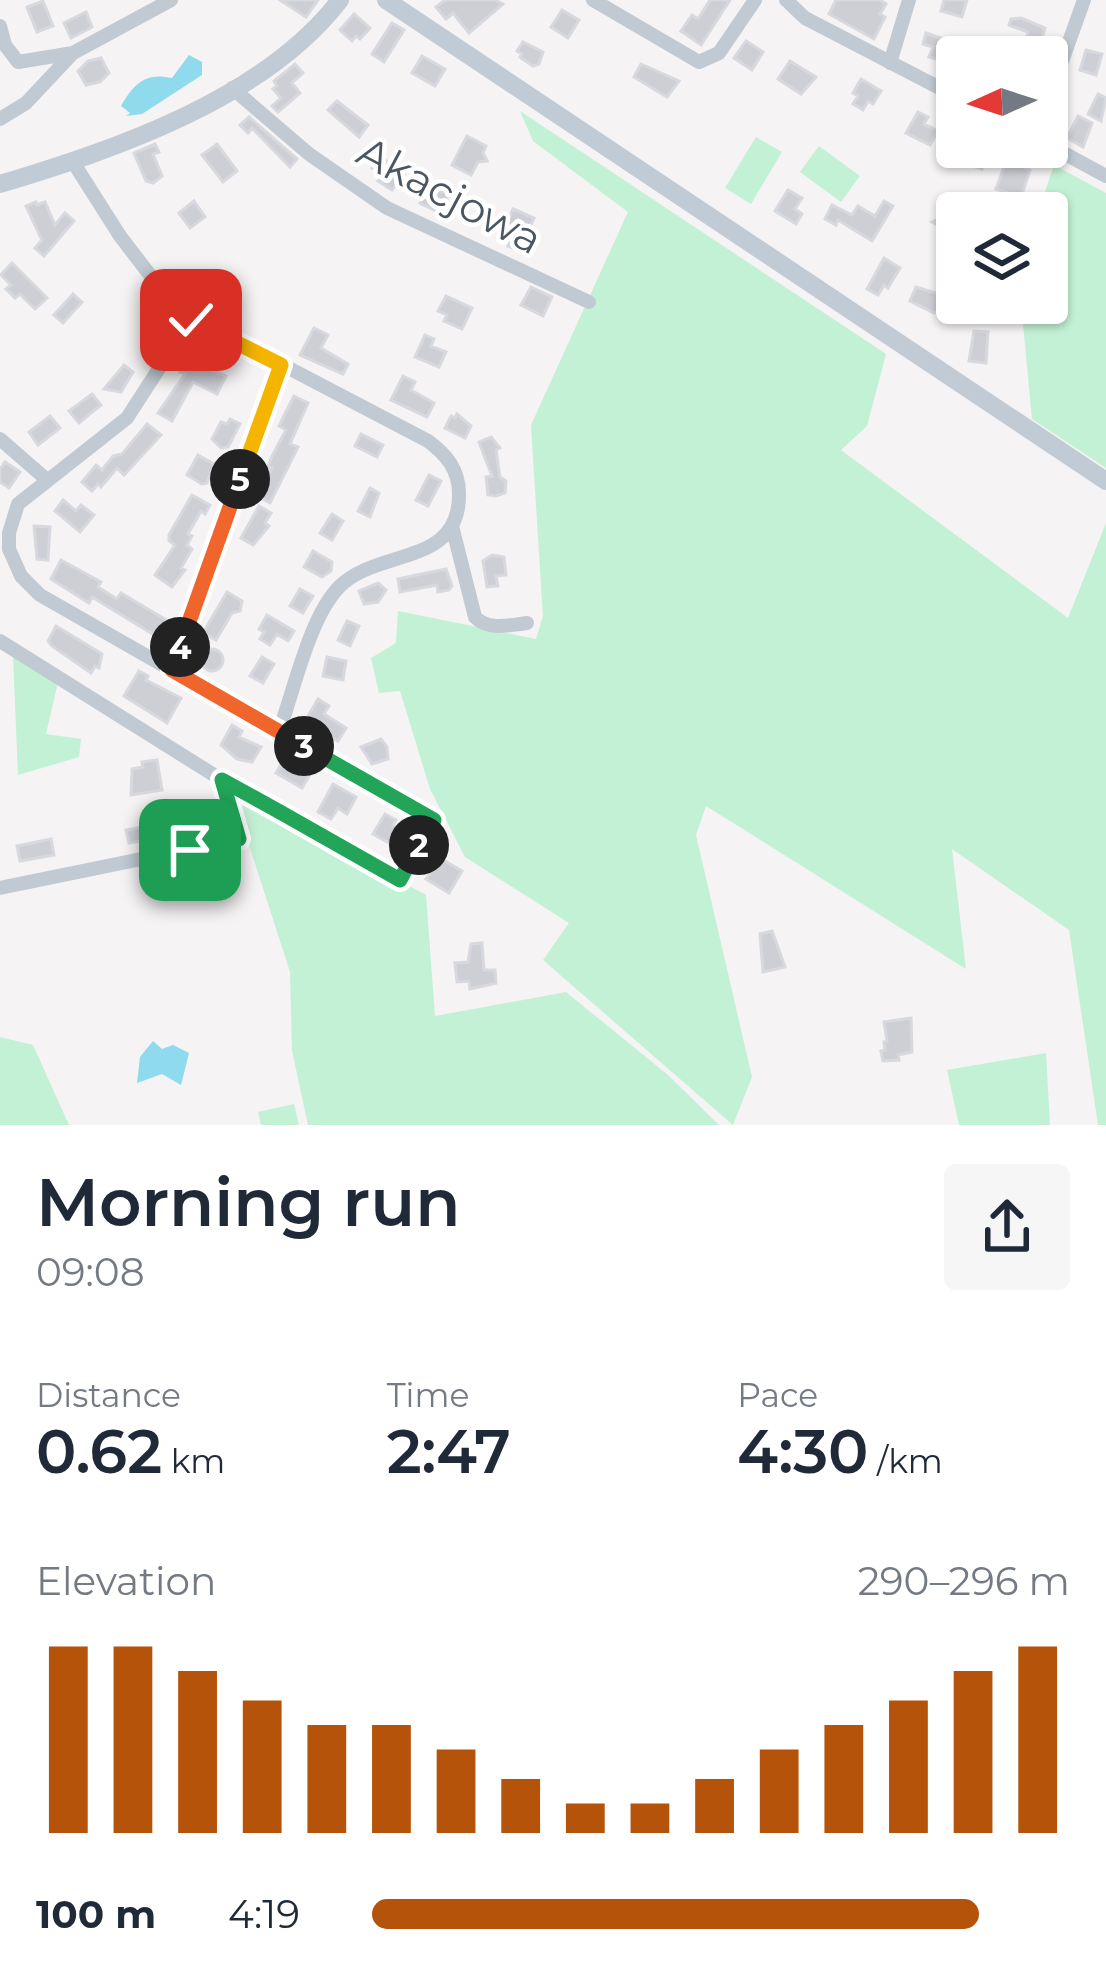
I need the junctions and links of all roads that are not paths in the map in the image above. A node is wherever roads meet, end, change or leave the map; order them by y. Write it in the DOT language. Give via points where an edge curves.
graph roads {
  1 [pos="171,0"];
  2 [pos="340,0"];
  3 [pos="386,0"];
  4 [pos="593,0"];
  5 [pos="755,0"];
  6 [pos="786,0"];
  7 [pos="909,0"];
  8 [pos="1084,0"];
  9 [pos="0,26"];
  10 [pos="1068,45"];
  11 [pos="73,53"];
  12 [pos="890,63"];
  13 [pos="936,86"];
  14 [pos="232,88"];
  15 [pos="0,118"];
  16 [pos="1068,155"];
  17 [pos="73,162"];
  18 [pos="1106,176"];
  19 [pos="0,184"];
  20 [pos="589,302"];
  21 [pos="191,320"];
  22 [pos="281,365"];
  23 [pos="0,439"];
  24 [pos="46,479"];
  25 [pos="1106,482"];
  26 [pos="452,526"];
  27 [pos="527,623"];
  28 [pos="0,641"];
  29 [pos="172,670"];
  30 [pos="279,731"];
  31 [pos="222,780"];
  32 [pos="0,888"];
  1 -- 11 [label="street"];
  2 -- 14 [label="main road" via="287,56"];
  3 -- 25 [label="main road"];
  4 -- 5 [label="street" via="699,62 719,53"];
  6 -- 12 [label="street"];
  7 -- 12 [label="street"];
  8 -- 10 [label="street"];
  9 -- 11 [label="street" via="18,62"];
  11 -- 15 [label="street" via="26,103"];
  12 -- 13 [label="street"];
  14 -- 17 [label="main road"];
  14 -- 20 [label="street, Akacjowa" via="387,208"];
  16 -- 18 [label="street"];
  17 -- 19 [label="main road"];
  17 -- 21 [label="street" via="162,294"];
  21 -- 22 [label="street"];
  21 -- 24 [label="street" via="127,418"];
  22 -- 26 [label="street" via="439,449 457,472"];
  22 -- 29 [label="street"];
  23 -- 24 [label="street"];
  24 -- 29 [label="street" via="11,518 9,549 20,577"];
  26 -- 27 [label="street" via="475,616 502,627"];
  26 -- 30 [label="street" via="429,549 367,568 339,587"];
  28 -- 31 [label="street"];
  29 -- 30 [label="street"];
  30 -- 31 [label="street" via="434,820 400,880"];
  31 -- 32 [label="street" via="239,839"];
}
